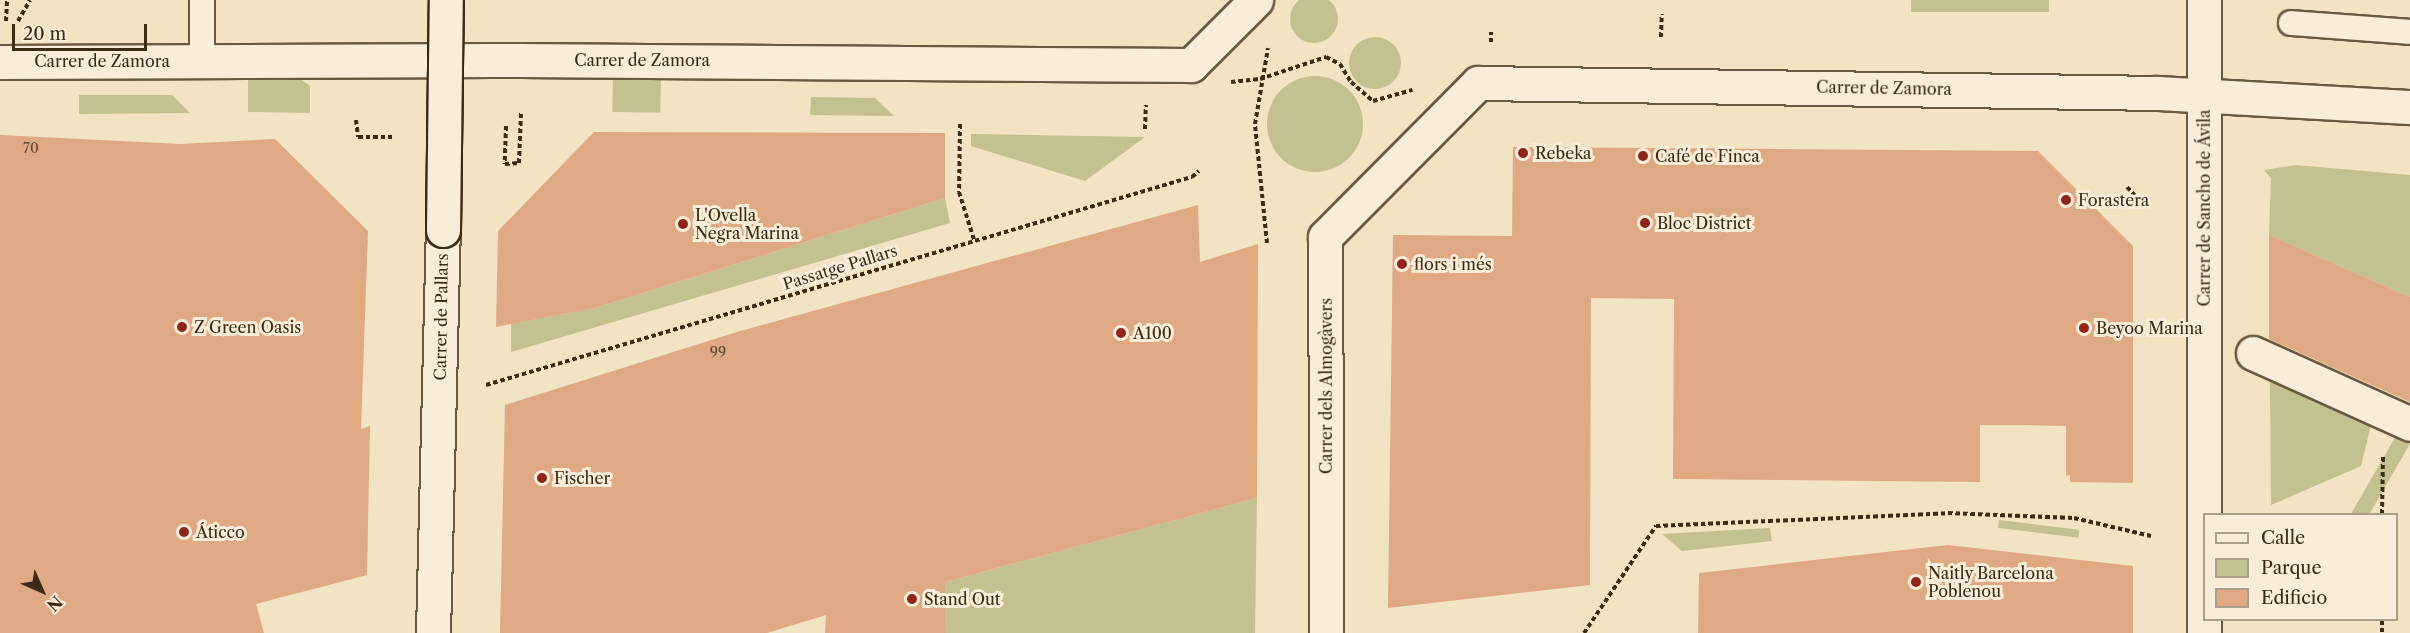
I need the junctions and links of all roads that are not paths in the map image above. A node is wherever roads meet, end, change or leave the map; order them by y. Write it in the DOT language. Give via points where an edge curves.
graph roads {
  1 [pos="202,0"];
  2 [pos="447,0"];
  3 [pos="1256,0"];
  4 [pos="2204,0"];
  5 [pos="2291,23"];
  6 [pos="2410,32"];
  7 [pos="202,61"];
  8 [pos="0,62"];
  9 [pos="2204,94"];
  10 [pos="2410,107"];
  11 [pos="1394,169"];
  12 [pos="2253,353"];
  13 [pos="2410,424"];
  14 [pos="2204,513"];
  15 [pos="433,633"];
  16 [pos="1326,633"];
  1 -- 7 [label="lane"];
  2 -- 15 [label="street, Carrer de Pallars, bridge"];
  3 -- 7 [label="street, Carrer de Zamora" via="1191,65"];
  4 -- 9 [label="street, Carrer de Sancho de Ávila"];
  5 -- 6 [label="lane"];
  7 -- 8 [label="street, Carrer de Zamora"];
  9 -- 10 [label="street, Carrer de Zamora"];
  9 -- 11 [label="street, Carrer de Zamora" via="1478,83"];
  9 -- 14 [label="street, Carrer de Sancho de Ávila"];
  11 -- 16 [label="street, Carrer dels Almogàvers" via="1325,237"];
  12 -- 13 [label="street"];
}
